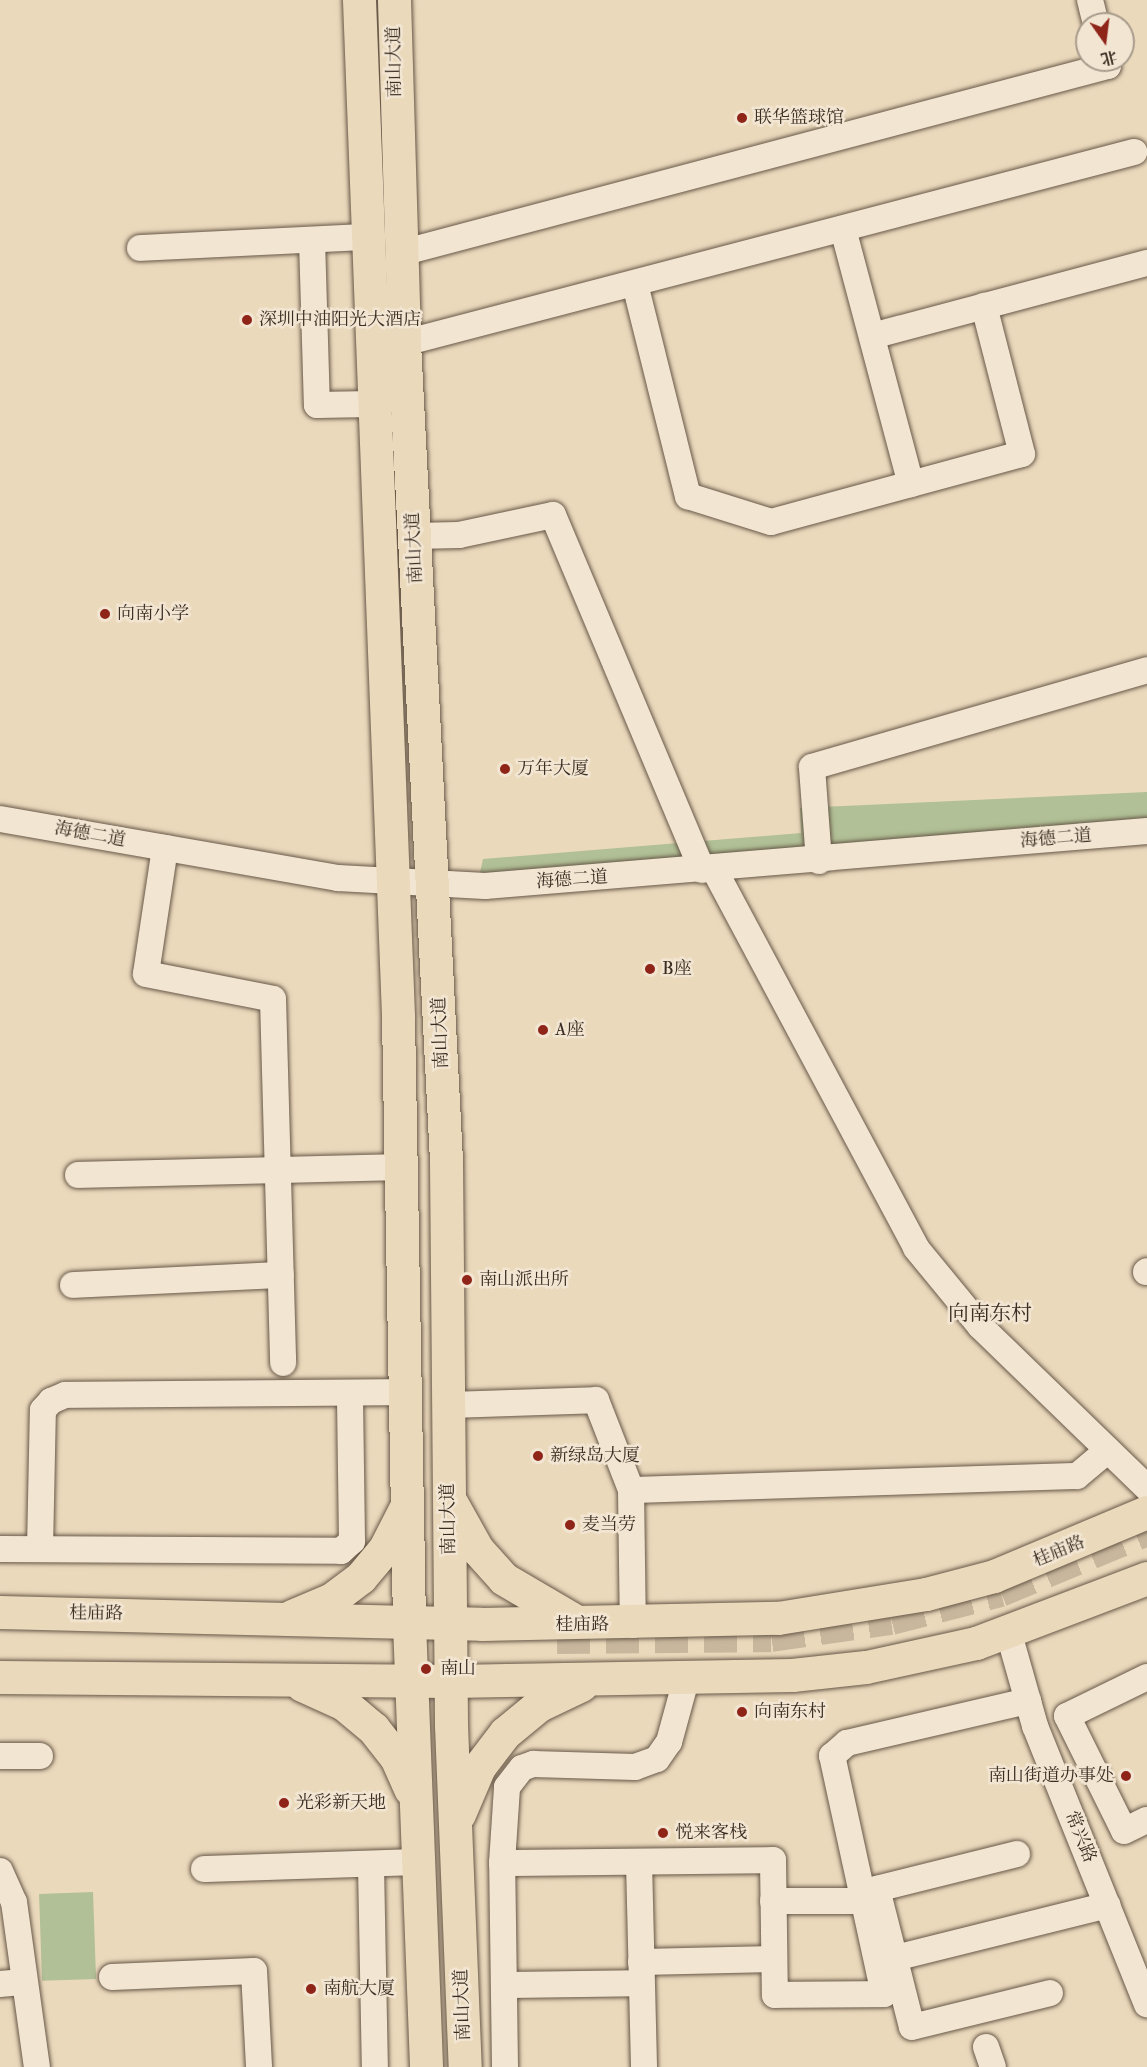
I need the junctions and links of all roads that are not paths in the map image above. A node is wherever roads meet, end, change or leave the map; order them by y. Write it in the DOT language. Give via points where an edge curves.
graph roads {
  1 [pos="352,0"];
  2 [pos="359,0"];
  3 [pos="394,0"];
  4 [pos="360,41"];
  5 [pos="1085,72"];
  6 [pos="1134,152"];
  7 [pos="843,229"];
  8 [pos="366,237"];
  9 [pos="312,240"];
  10 [pos="140,248"];
  11 [pos="401,253"];
  12 [pos="1147,263"];
  13 [pos="636,284"];
  14 [pos="984,306"];
  15 [pos="872,336"];
  16 [pos="404,343"];
  17 [pos="372,404"];
  18 [pos="911,484"];
  19 [pos="414,536"];
  20 [pos="1147,670"];
  21 [pos="0,819"];
  22 [pos="1147,831"];
  23 [pos="165,848"];
  24 [pos="819,861"];
  25 [pos="708,870"];
  26 [pos="392,881"];
  27 [pos="434,884"];
  28 [pos="400,1167"];
  29 [pos="278,1169"];
  30 [pos="78,1175"];
  31 [pos="281,1275"];
  32 [pos="73,1285"];
  33 [pos="283,1363"];
  34 [pos="405,1392"];
  35 [pos="350,1394"];
  36 [pos="448,1405"];
  37 [pos="1108,1450"];
  38 [pos="1147,1488"];
  39 [pos="631,1490"];
  40 [pos="449,1496"];
  41 [pos="407,1501"];
  42 [pos="1147,1512"];
  43 [pos="0,1549"];
  44 [pos="40,1549"];
  45 [pos="1147,1578"];
  46 [pos="0,1612"];
  47 [pos="282,1619"];
  48 [pos="409,1623"];
  49 [pos="450,1624"];
  50 [pos="593,1625"];
  51 [pos="633,1625"];
  52 [pos="1009,1634"];
  53 [pos="0,1677"];
  54 [pos="1147,1677"];
  55 [pos="274,1680"];
  56 [pos="410,1680"];
  57 [pos="598,1680"];
  58 [pos="686,1680"];
  59 [pos="451,1681"];
  60 [pos="1028,1701"];
  61 [pos="0,1756"];
  62 [pos="40,1756"];
  63 [pos="1147,1820"];
  64 [pos="455,1827"];
  65 [pos="417,1828"];
  66 [pos="1017,1854"];
  67 [pos="419,1862"];
  68 [pos="639,1862"];
  69 [pos="502,1863"];
  70 [pos="371,1866"];
  71 [pos="204,1869"];
  72 [pos="0,1871"];
  73 [pos="862,1900"];
  74 [pos="773,1901"];
  75 [pos="1107,1905"];
  76 [pos="895,1958"];
  77 [pos="774,1959"];
  78 [pos="641,1972"];
  79 [pos="112,1977"];
  80 [pos="12,1983"];
  81 [pos="504,1985"];
  82 [pos="1050,1993"];
  83 [pos="1147,2004"];
  84 [pos="37,2067"];
  85 [pos="260,2067"];
  86 [pos="375,2067"];
  87 [pos="426,2067"];
  88 [pos="465,2067"];
  89 [pos="505,2067"];
  90 [pos="644,2067"];
  1 -- 4 [label="main road"];
  2 -- 4 [label="main road, 南山大道"];
  3 -- 11 [label="main road, 南山大道"];
  4 -- 8 [label="main road, 南山大道"];
  5 -- 11 [label="street"];
  6 -- 7 [label="street"];
  7 -- 13 [label="street"];
  7 -- 15 [label="street"];
  8 -- 9 [label="street"];
  8 -- 17 [label="main road, 南山大道"];
  9 -- 10 [label="street"];
  9 -- 17 [label="street" via="317,405"];
  11 -- 16 [label="main road, 南山大道"];
  12 -- 14 [label="street"];
  13 -- 16 [label="street"];
  13 -- 18 [label="street" via="687,496 771,522"];
  14 -- 15 [label="street"];
  14 -- 18 [label="street" via="1022,454"];
  15 -- 18 [label="street"];
  16 -- 19 [label="main road, 南山大道"];
  17 -- 26 [label="main road, 南山大道"];
  19 -- 25 [label="street" via="459,535 553,515"];
  19 -- 27 [label="main road, 南山大道"];
  20 -- 24 [label="street" via="812,767"];
  21 -- 23 [label="street, 海德二道"];
  22 -- 24 [label="street, 海德二道"];
  23 -- 26 [label="street, 海德二道" via="338,878"];
  23 -- 29 [label="street" via="146,974 273,999"];
  24 -- 25 [label="street, 海德二道"];
  25 -- 27 [label="street, 海德二道" via="485,886"];
  25 -- 37 [label="street" via="916,1248 980,1326"];
  26 -- 27 [label="street, 海德二道"];
  26 -- 28 [label="main road, 南山大道"];
  27 -- 36 [label="main road, 南山大道"];
  28 -- 29 [label="street"];
  28 -- 34 [label="main road, 南山大道"];
  29 -- 30 [label="street"];
  29 -- 31 [label="street"];
  31 -- 32 [label="street"];
  31 -- 33 [label="street"];
  34 -- 35 [label="street"];
  34 -- 41 [label="main road, 南山大道"];
  35 -- 44 [label="street" via="65,1395 51,1401 43,1410"];
  35 -- 44 [label="street" via="352,1541 341,1551"];
  36 -- 39 [label="street" via="596,1400"];
  36 -- 40 [label="main road, 南山大道"];
  37 -- 38 [label="street"];
  37 -- 39 [label="street" via="1077,1476"];
  39 -- 51 [label="street"];
  40 -- 49 [label="main road, 南山大道"];
  40 -- 50 [label="main road" via="465,1532 504,1579 537,1603"];
  41 -- 47 [label="main road" via="394,1534 361,1577 332,1599"];
  41 -- 48 [label="main road, 南山大道"];
  42 -- 51 [label="main road, 桂庙路" via="1031,1564 926,1594 778,1618"];
  43 -- 44 [label="street"];
  45 -- 52 [label="main road"];
  46 -- 47 [label="main road, 桂庙路"];
  47 -- 48 [label="main road, 桂庙路"];
  48 -- 49 [label="main road, 桂庙路"];
  48 -- 56 [label="main road, 南山大道"];
  49 -- 50 [label="main road, 桂庙路"];
  49 -- 59 [label="main road, 南山大道"];
  50 -- 51 [label="main road, 桂庙路"];
  52 -- 58 [label="main road" via="866,1667"];
  52 -- 60 [label="street, 常兴路"];
  53 -- 55 [label="main road"];
  54 -- 63 [label="street" via="1067,1716 1124,1831"];
  55 -- 56 [label="main road"];
  55 -- 65 [label="main road" via="328,1695 373,1728 404,1774"];
  56 -- 59 [label="main road"];
  56 -- 65 [label="main road, 南山大道"];
  57 -- 58 [label="main road"];
  57 -- 59 [label="main road"];
  57 -- 64 [label="main road" via="558,1694 505,1732 468,1786"];
  58 -- 69 [label="street" via="669,1742 657,1760 635,1767 546,1762 513,1776 504,1802"];
  59 -- 64 [label="main road, 南山大道"];
  60 -- 73 [label="street" via="847,1743 835,1751 832,1769"];
  60 -- 75 [label="street, 常兴路"];
  61 -- 62 [label="street"];
  64 -- 88 [label="main road, 南山大道"];
  65 -- 67 [label="main road, 南山大道"];
  66 -- 76 [label="street" via="877,1889"];
  67 -- 70 [label="street"];
  67 -- 87 [label="main road, 南山大道"];
  68 -- 69 [label="street"];
  68 -- 74 [label="street" via="773,1860"];
  68 -- 78 [label="street"];
  69 -- 81 [label="street"];
  70 -- 71 [label="street"];
  70 -- 86 [label="street"];
  72 -- 80 [label="street" via="14,1902"];
  73 -- 74 [label="street"];
  73 -- 77 [label="street" via="884,1994 775,1995"];
  74 -- 77 [label="street"];
  75 -- 76 [label="street"];
  75 -- 83 [label="street, 常兴路"];
  76 -- 82 [label="street" via="912,2027"];
  77 -- 78 [label="street"];
  78 -- 81 [label="street"];
  78 -- 90 [label="street"];
  79 -- 85 [label="street" via="254,1971"];
  80 -- 84 [label="street"];
  81 -- 89 [label="street"];
}
